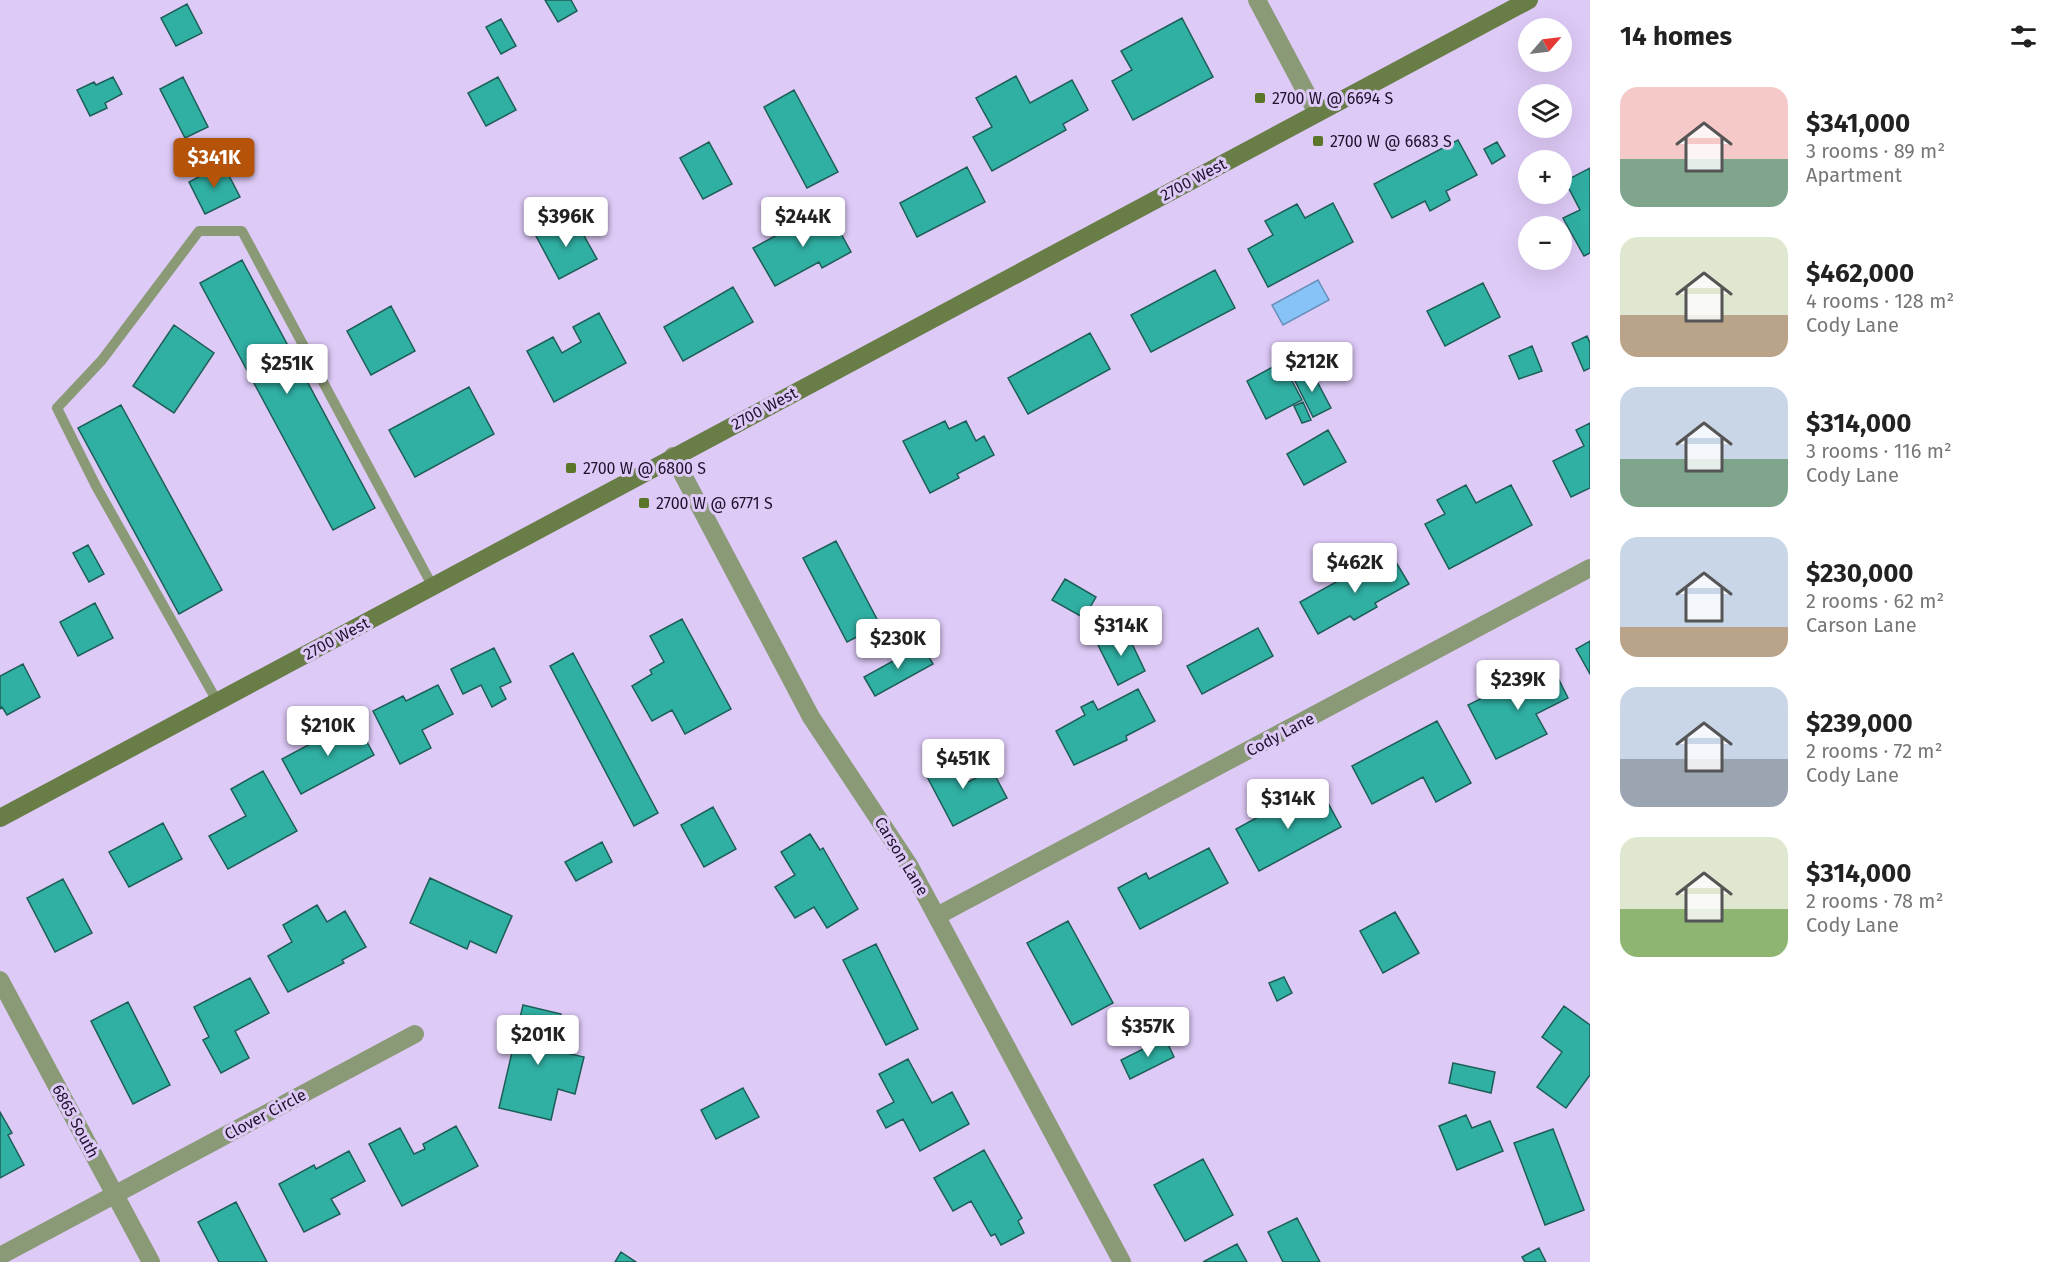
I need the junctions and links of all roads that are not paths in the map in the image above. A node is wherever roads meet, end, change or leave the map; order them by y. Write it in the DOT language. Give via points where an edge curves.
graph roads {
  1 [pos="1257,0"];
  2 [pos="1529,0"];
  3 [pos="1317,113"];
  4 [pos="673,456"];
  5 [pos="1590,568"];
  6 [pos="433,587"];
  7 [pos="217,701"];
  8 [pos="0,818"];
  9 [pos="938,916"];
  10 [pos="0,980"];
  11 [pos="415,1034"];
  12 [pos="115,1194"];
  13 [pos="0,1256"];
  14 [pos="151,1262"];
  15 [pos="1122,1262"];
  1 -- 3 [label="street"];
  2 -- 3 [label="main road, 2700 West"];
  3 -- 4 [label="main road, 2700 West"];
  4 -- 6 [label="main road, 2700 West"];
  4 -- 9 [label="street, Carson Lane" via="811,717 891,835"];
  5 -- 9 [label="street, Cody Lane"];
  6 -- 7 [label="main road, 2700 West"];
  6 -- 7 [label="lane" via="242,231 199,231 102,360 57,408 96,486"];
  7 -- 8 [label="main road, 2700 West"];
  9 -- 15 [label="street, Carson Lane"];
  10 -- 12 [label="street, 6865 South"];
  11 -- 12 [label="street, Clover Circle"];
  12 -- 13 [label="street, Clover Circle"];
  12 -- 14 [label="street, 6865 South"];
}
